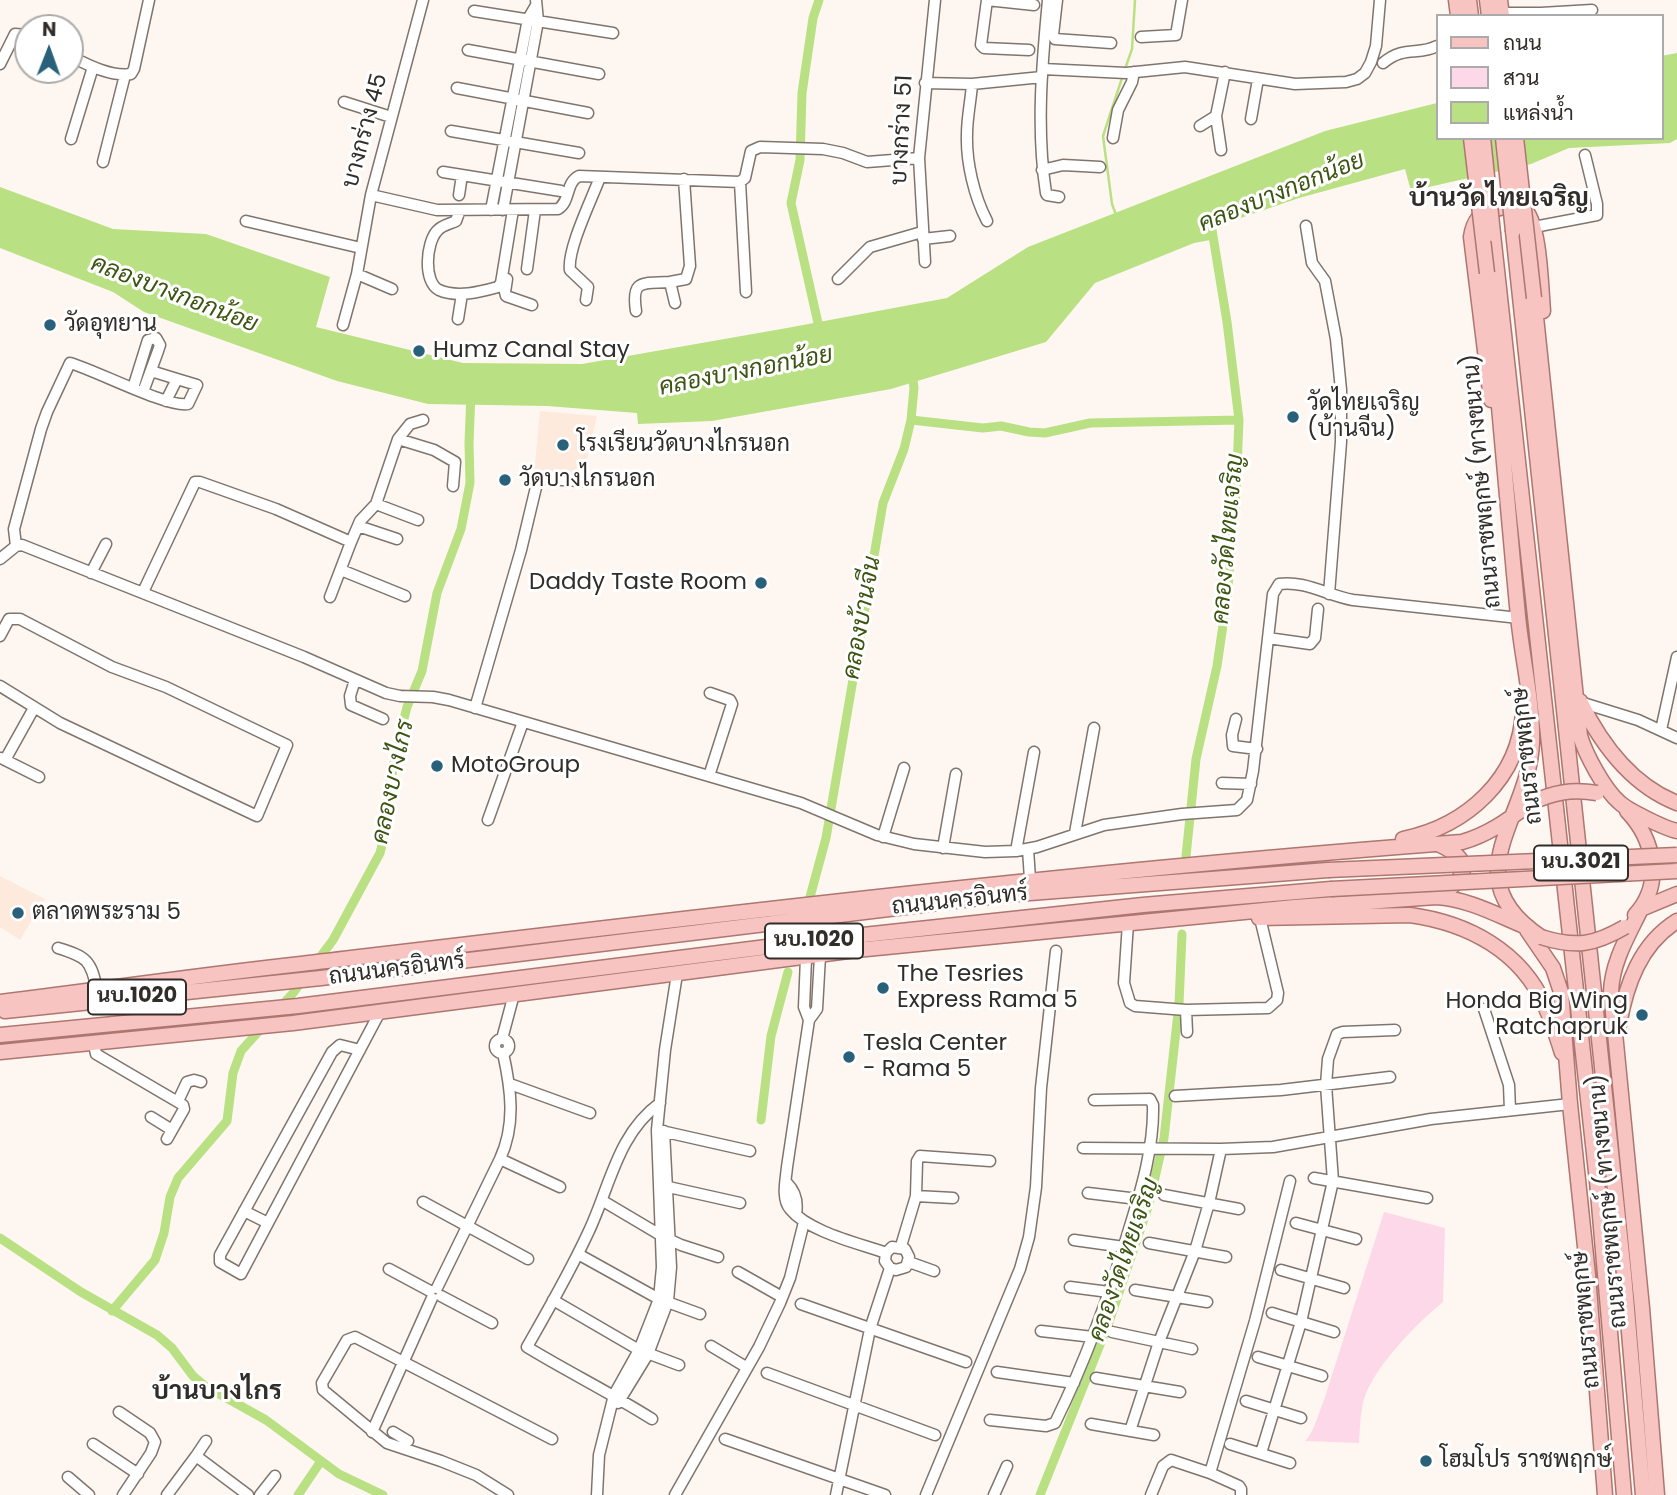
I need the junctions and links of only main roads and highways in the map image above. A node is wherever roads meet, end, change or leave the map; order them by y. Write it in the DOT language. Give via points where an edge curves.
graph roads {
  1 [pos="1471,140"];
  2 [pos="1483,140"];
  3 [pos="1503,140"];
  4 [pos="1516,140"];
  5 [pos="1548,425"];
  6 [pos="1503,453"];
  7 [pos="1525,677"];
  8 [pos="1574,687"];
  9 [pos="1619,803"];
  10 [pos="1677,803"];
  11 [pos="1513,816"];
  12 [pos="1677,831"];
  13 [pos="1437,844"];
  14 [pos="1358,850"];
  15 [pos="1677,855"];
  16 [pos="1677,863"];
  17 [pos="1677,871"];
  18 [pos="963,886"];
  19 [pos="1677,894"];
  20 [pos="1436,897"];
  21 [pos="894,908"];
  22 [pos="1641,909"];
  23 [pos="1193,917"];
  24 [pos="1677,921"];
  25 [pos="953,925"];
  26 [pos="1524,926"];
  27 [pos="856,950"];
  28 [pos="0,1002"];
  29 [pos="0,1011"];
  30 [pos="0,1035"];
  31 [pos="1617,1037"];
  32 [pos="0,1052"];
  33 [pos="1567,1064"];
  34 [pos="1652,1439"];
  35 [pos="1605,1495"];
  36 [pos="1624,1495"];
  37 [pos="1644,1495"];
  38 [pos="1657,1495"];
  1 -- 6 [label="main road, ถนนราชพฤกษ์ (ทางขนาน), bridge"];
  2 -- 36 [label="main road, ถนนราชพฤกษ์ / นบ.3021, bridge" via="1597,1181"];
  3 -- 37 [label="main road, ถนนราชพฤกษ์ / นบ.3021, bridge"];
  4 -- 5 [label="main road, bridge"];
  5 -- 6 [label="main road" via="1549,360 1534,227 1523,208 1488,211 1479,215 1471,237 1487,376"];
  5 -- 8 [label="main road"];
  6 -- 7 [label="main road, ถนนราชพฤกษ์ (ทางขนาน)"];
  7 -- 11 [label="main road, ถนนราชพฤกษ์ (ทางขนาน)" via="1532,745"];
  7 -- 14 [label="main road" via="1522,732 1515,755 1494,786 1470,810 1444,826"];
  8 -- 9 [label="main road" via="1586,753"];
  8 -- 10 [label="main road" via="1596,732 1623,767"];
  9 -- 11 [label="main road, bridge" via="1573,789 1550,794"];
  9 -- 12 [label="main road"];
  9 -- 22 [label="main road" via="1650,847 1651,887"];
  11 -- 13 [label="main road, ถนนนครอินทร์ / นบ.1020" via="1481,836"];
  11 -- 26 [label="main road" via="1497,873 1511,911"];
  13 -- 14 [label="main road, ถนนนครอินทร์ / นบ.1020"];
  13 -- 20 [label="main road" via="1454,851 1464,872"];
  14 -- 18 [label="main road, ถนนนครอินทร์ / นบ.1020"];
  15 -- 16 [label="main road"];
  15 -- 21 [label="main road, ถนนนครอินทร์ / นบ.1020, bridge" via="1328,870"];
  17 -- 25 [label="main road, ถนนนครอินทร์ / นบ.1020, bridge" via="1331,889"];
  18 -- 21 [label="main road"];
  18 -- 28 [label="main road, ถนนนครอินทร์ / นบ.1020"];
  19 -- 22 [label="main road"];
  20 -- 23 [label="main road, ถนนนครอินทร์ / นบ.1020"];
  20 -- 26 [label="main road, ถนนนครอินทร์ / นบ.1020" via="1469,902"];
  21 -- 29 [label="main road, ถนนนครอินทร์ / นบ.1020" via="321,978"];
  22 -- 26 [label="main road, bridge" via="1625,927 1605,939 1581,944 1541,937"];
  22 -- 31 [label="main road, ถนนราชพฤกษ์ (ทางขนาน) / นบ.3021" via="1612,976"];
  23 -- 27 [label="main road, ถนนนครอินทร์ / นบ.1020"];
  23 -- 33 [label="main road" via="1410,915 1462,927 1497,946 1529,979 1545,1006"];
  24 -- 31 [label="main road" via="1652,942 1639,962 1624,998"];
  25 -- 27 [label="main road"];
  25 -- 30 [label="main road, ถนนนครอินทร์ / นบ.1020" via="298,1006"];
  26 -- 33 [label="main road, ถนนราชพฤกษ์ (ทางขนาน)" via="1559,979"];
  27 -- 32 [label="main road, ถนนนครอินทร์ / นบ.1020" via="293,1023"];
  31 -- 34 [label="main road, ถนนราชพฤกษ์ (ทางขนาน) / นบ.3021"];
  33 -- 35 [label="main road, ถนนราชพฤกษ์ (ทางขนาน)"];
  34 -- 37 [label="main road"];
  34 -- 38 [label="main road, ถนนราชพฤกษ์ (ทางขนาน) / นบ.3021"];
}
